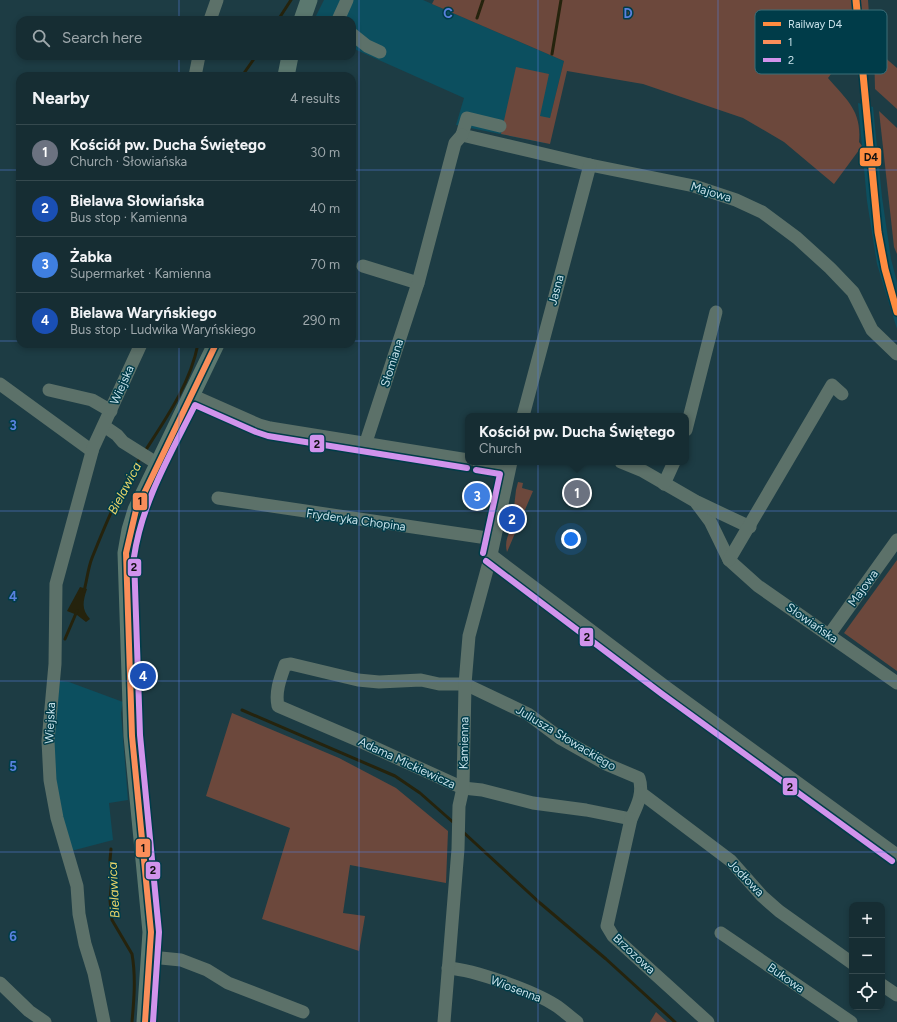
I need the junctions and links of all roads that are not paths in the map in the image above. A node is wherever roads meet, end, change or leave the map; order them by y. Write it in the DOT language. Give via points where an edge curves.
graph roads {
  1 [pos="217,0"];
  2 [pos="309,0"];
  3 [pos="347,0"];
  4 [pos="211,16"];
  5 [pos="303,16"];
  6 [pos="340,16"];
  7 [pos="356,37"];
  8 [pos="380,52"];
  9 [pos="199,60"];
  10 [pos="289,60"];
  11 [pos="196,72"];
  12 [pos="287,72"];
  13 [pos="500,126"];
  14 [pos="462,135"];
  15 [pos="590,165"];
  16 [pos="363,266"];
  17 [pos="418,283"];
  18 [pos="716,312"];
  19 [pos="139,348"];
  20 [pos="214,348"];
  21 [pos="897,354"];
  22 [pos="0,384"];
  23 [pos="49,390"];
  24 [pos="842,394"];
  25 [pos="191,395"];
  26 [pos="111,411"];
  27 [pos="524,413"];
  28 [pos="689,418"];
  29 [pos="104,426"];
  30 [pos="366,442"];
  31 [pos="92,451"];
  32 [pos="147,457"];
  33 [pos="465,459"];
  34 [pos="510,465"];
  35 [pos="629,465"];
  36 [pos="673,465"];
  37 [pos="664,484"];
  38 [pos="218,498"];
  39 [pos="695,501"];
  40 [pos="750,527"];
  41 [pos="494,539"];
  42 [pos="897,540"];
  43 [pos="491,555"];
  44 [pos="730,560"];
  45 [pos="829,635"];
  46 [pos="279,682"];
  47 [pos="897,683"];
  48 [pos="465,684"];
  49 [pos="463,788"];
  50 [pos="641,793"];
  51 [pos="631,819"];
  52 [pos="897,854"];
  53 [pos="721,933"];
  54 [pos="151,957"];
  55 [pos="849,961"];
  56 [pos="448,968"];
  57 [pos="0,983"];
  58 [pos="885,987"];
  59 [pos="897,995"];
  60 [pos="303,1012"];
  61 [pos="45,1022"];
  62 [pos="104,1022"];
  63 [pos="145,1022"];
  64 [pos="444,1022"];
  65 [pos="577,1022"];
  66 [pos="708,1022"];
  67 [pos="851,1022"];
  1 -- 4 [label="street"];
  2 -- 5 [label="main road"];
  3 -- 6 [label="street"];
  7 -- 8 [label="street"];
  9 -- 11 [label="street"];
  10 -- 12 [label="main road"];
  13 -- 14 [label="street, Słomiana" via="467,118"];
  14 -- 15 [label="street, Majowa"];
  14 -- 17 [label="street, Słomiana" via="455,142"];
  15 -- 21 [label="street, Majowa" via="694,186 762,212 797,238 853,292 872,330"];
  15 -- 27 [label="street, Jasna"];
  16 -- 17 [label="street"];
  17 -- 30 [label="street, Słomiana"];
  18 -- 28 [label="street"];
  19 -- 26 [label="street, Wiejska"];
  20 -- 25 [label="main road"];
  22 -- 31 [label="street"];
  23 -- 26 [label="street" via="92,400"];
  24 -- 40 [label="street" via="832,385"];
  25 -- 30 [label="street" via="259,425"];
  25 -- 32 [label="main road"];
  26 -- 29 [label="street, Wiejska"];
  29 -- 31 [label="street, Wiejska"];
  29 -- 32 [label="street"];
  30 -- 33 [label="street"];
  31 -- 62 [label="street, Wiejska" via="56,584 55,664 48,741 50,780 57,818 77,886 79,914"];
  32 -- 54 [label="main road" via="125,562 132,736 150,909"];
  34 -- 41 [label="street, Kamienna"];
  35 -- 37 [label="street, Słowiańska"];
  36 -- 37 [label="street"];
  37 -- 39 [label="street, Słowiańska"];
  38 -- 41 [label="street, Fryderyka Chopina"];
  39 -- 40 [label="street, Słowiańska"];
  39 -- 44 [label="street, Słowiańska" via="710,521"];
  40 -- 44 [label="street"];
  41 -- 43 [label="street, Kamienna"];
  42 -- 45 [label="street, Majowa"];
  43 -- 48 [label="street, Kamienna" via="469,636"];
  43 -- 52 [label="street" via="667,688"];
  44 -- 45 [label="street, Słowiańska" via="758,586"];
  45 -- 47 [label="street, Słowiańska"];
  46 -- 48 [label="street, Juliusza Słowackiego" via="285,666 291,664 365,680 421,680 439,684"];
  46 -- 49 [label="street, Adama Mickiewicza" via="276,694 278,706"];
  48 -- 49 [label="street, Kamienna"];
  48 -- 50 [label="street, Juliusza Słowackiego" via="528,714 560,738 606,764 639,778"];
  49 -- 51 [label="street, Adama Mickiewicza" via="482,790 533,803"];
  49 -- 56 [label="street, Kamienna" via="459,806"];
  50 -- 51 [label="street"];
  50 -- 55 [label="street, Jodłowa" via="731,861 779,911"];
  51 -- 66 [label="street, Brzozowa" via="607,926 613,936"];
  53 -- 67 [label="street, Bukowa"];
  54 -- 60 [label="street" via="181,960 207,970 228,983"];
  54 -- 63 [label="main road"];
  56 -- 64 [label="street, Kamienna"];
  56 -- 65 [label="street, Wiosenna" via="462,969 538,996 556,1005"];
  57 -- 61 [label="street" via="29,1011"];
  58 -- 59 [label="street"];
}
